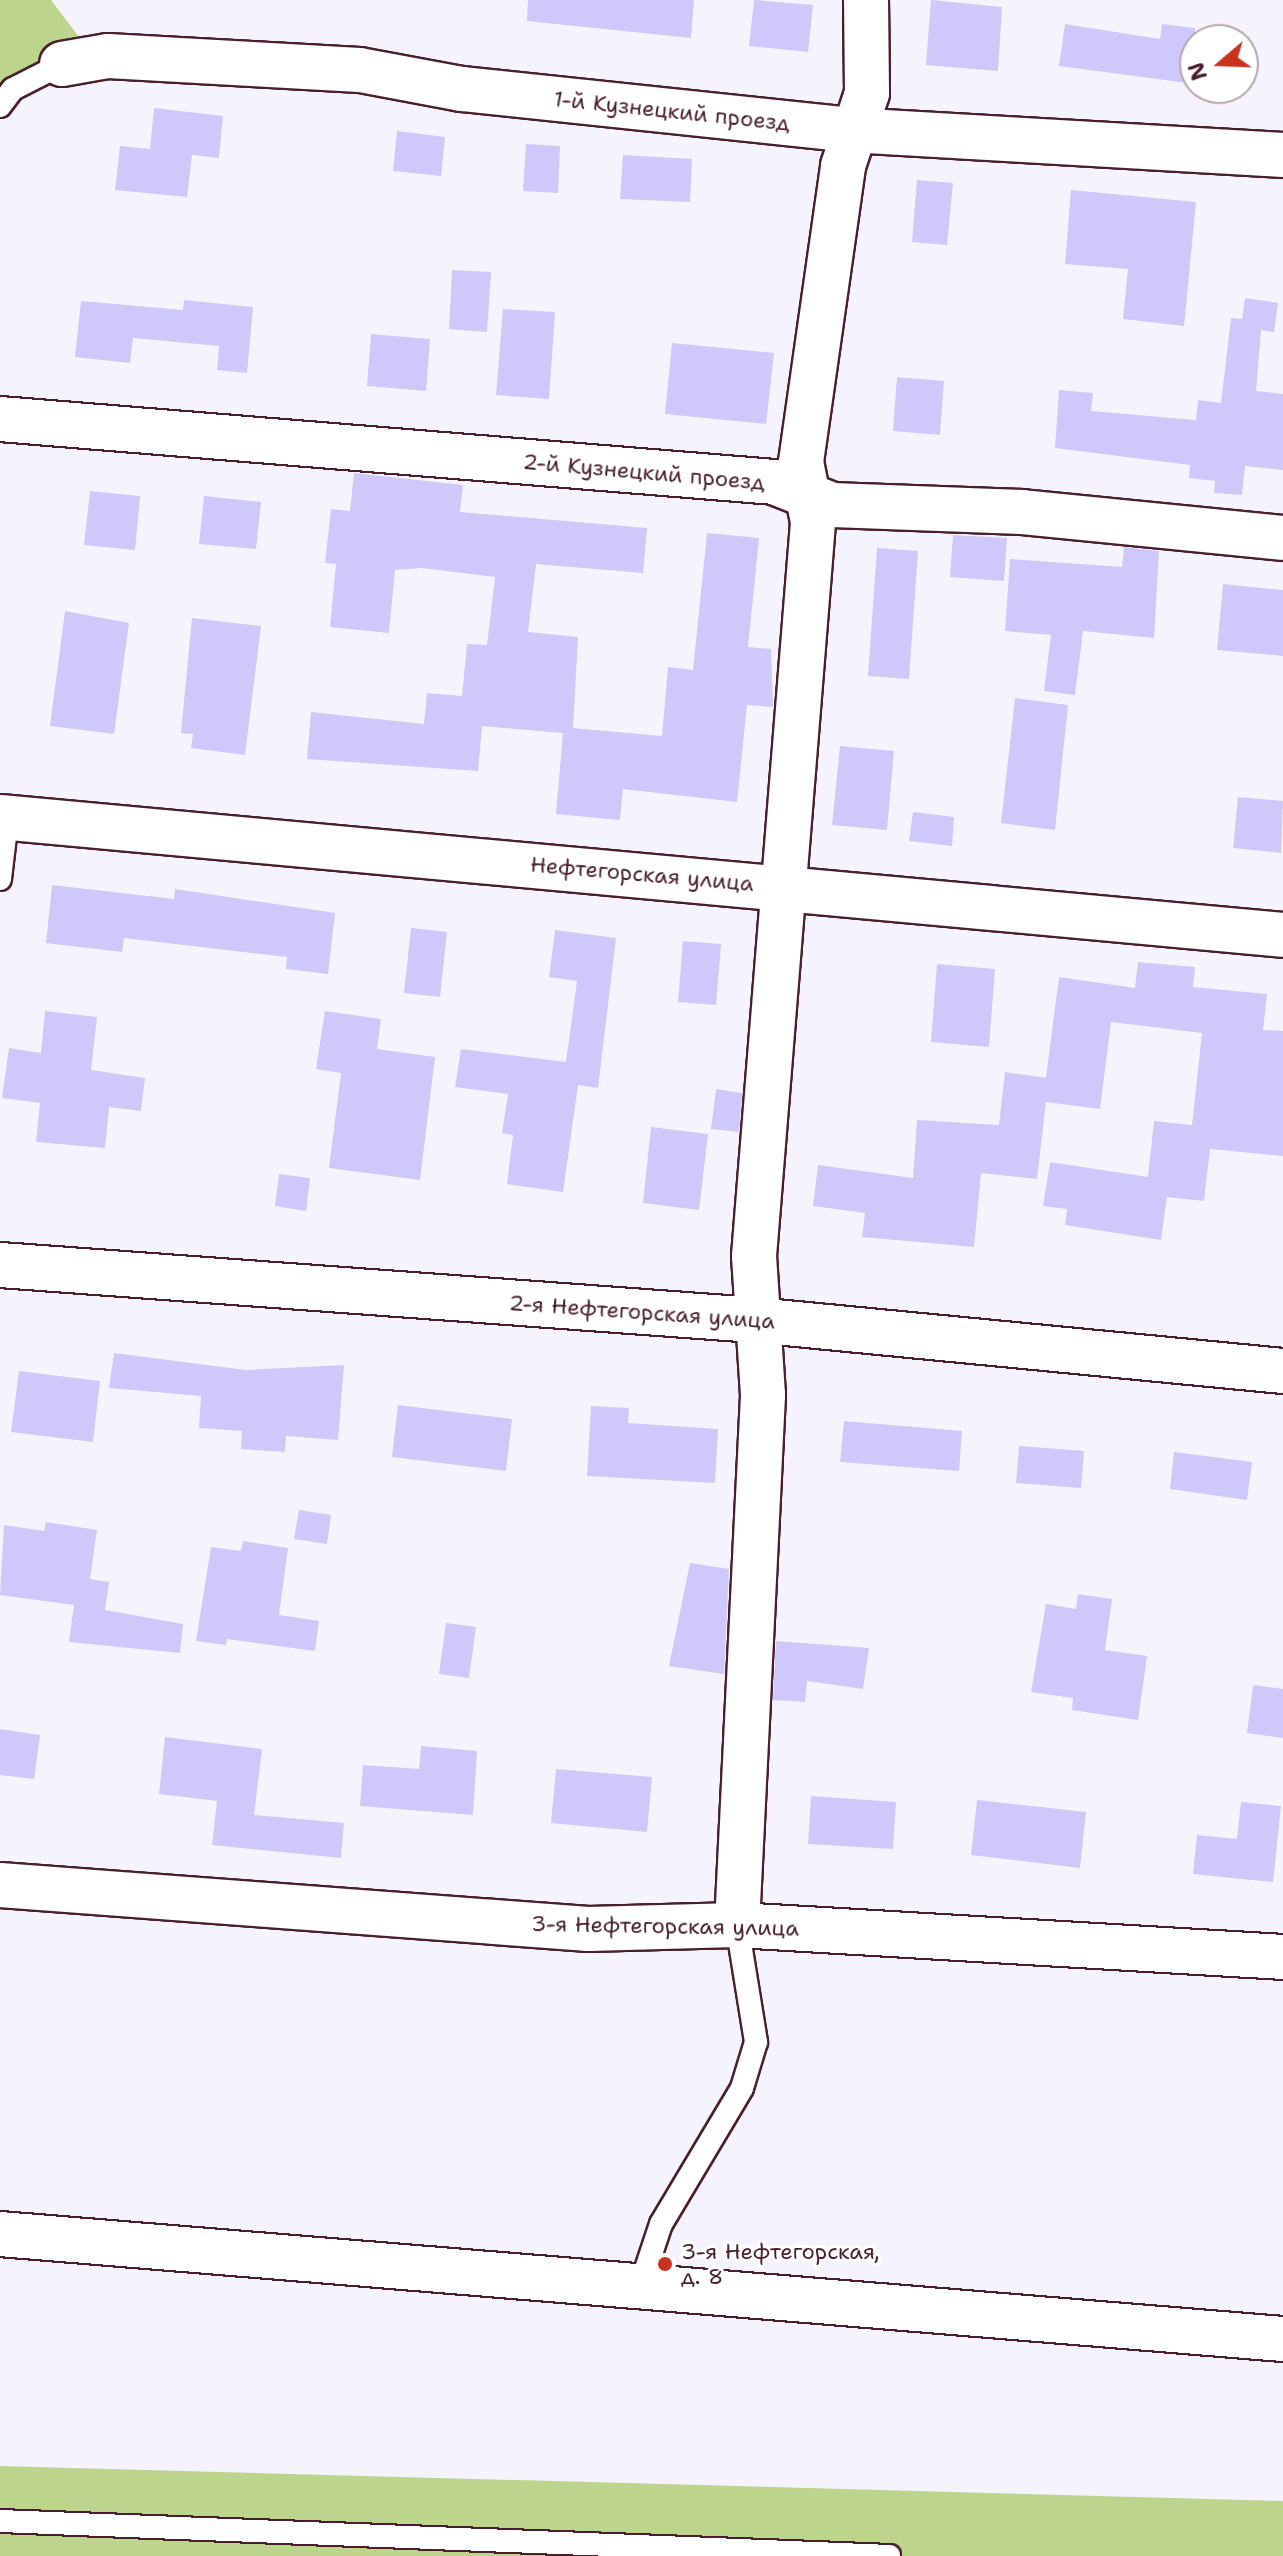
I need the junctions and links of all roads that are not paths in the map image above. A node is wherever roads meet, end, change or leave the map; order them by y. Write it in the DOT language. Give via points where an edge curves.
graph roads {
  1 [pos="866,0"];
  2 [pos="62,64"];
  3 [pos="0,106"];
  4 [pos="850,130"];
  5 [pos="1283,155"];
  6 [pos="0,419"];
  7 [pos="809,494"];
  8 [pos="1283,538"];
  9 [pos="4,818"];
  10 [pos="0,879"];
  11 [pos="783,886"];
  12 [pos="1283,935"];
  13 [pos="5,1259"];
  14 [pos="755,1320"];
  15 [pos="1283,1371"];
  16 [pos="0,1885"];
  17 [pos="737,1925"];
  18 [pos="1283,1957"];
  19 [pos="0,2234"];
  20 [pos="640,2287"];
  21 [pos="1283,2339"];
  22 [pos="0,2521"];
  23 [pos="679,2552"];
  24 [pos="889,2556"];
  1 -- 4 [label="street" via="867,93"];
  2 -- 3 [label="lane" via="13,89"];
  2 -- 4 [label="street, 1-й Кузнецкий проезд" via="108,56 360,70 462,89"];
  4 -- 5 [label="street, 1-й Кузнецкий проезд"];
  4 -- 7 [label="street" via="801,462"];
  6 -- 7 [label="street, 2-й Кузнецкий проезд" via="774,482"];
  7 -- 8 [label="street, 2-й Кузнецкий проезд" via="832,505 1022,512"];
  7 -- 11 [label="street" via="813,522"];
  9 -- 10 [label="lane"];
  9 -- 11 [label="street, Нефтегорская улица"];
  11 -- 12 [label="street, Нефтегорская улица"];
  11 -- 14 [label="street"];
  13 -- 14 [label="street, 2-я Нефтегорская улица"];
  14 -- 15 [label="street, 2-я Нефтегорская улица"];
  14 -- 17 [label="street" via="763,1395"];
  16 -- 17 [label="street, 3-я Нефтегорская улица" via="588,1929"];
  17 -- 18 [label="street, 3-я Нефтегорская улица"];
  17 -- 20 [label="lane" via="756,2042 742,2088 661,2224"];
  19 -- 20 [label="street"];
  20 -- 21 [label="street"];
  22 -- 23 [label="lane"];
  23 -- 24 [label="lane"];
}
